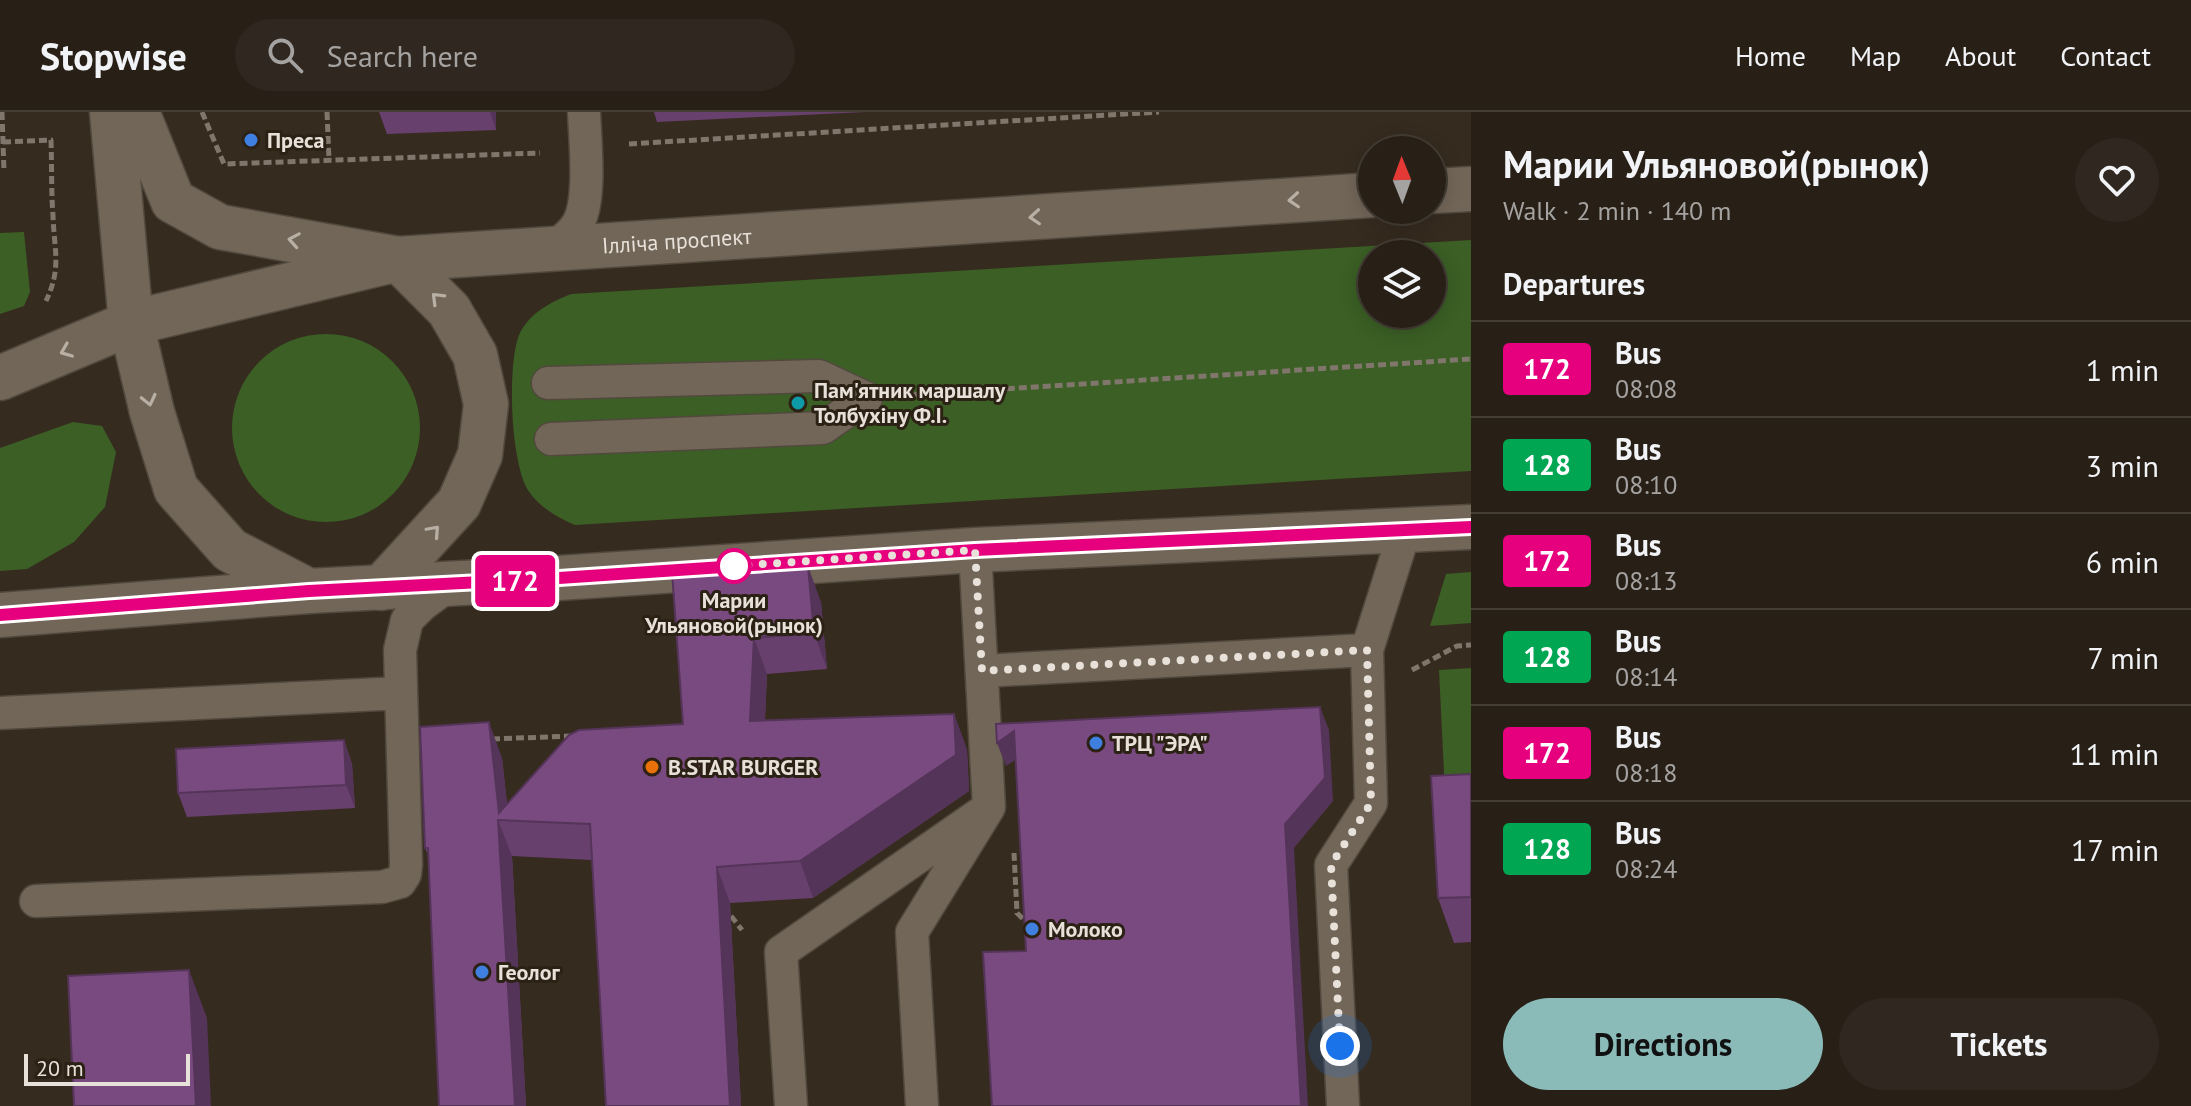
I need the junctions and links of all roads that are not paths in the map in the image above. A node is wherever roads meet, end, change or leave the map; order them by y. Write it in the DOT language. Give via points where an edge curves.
graph roads {
  1 [pos="112,112"];
  2 [pos="137,112"];
  3 [pos="584,112"];
  4 [pos="1471,189"];
  5 [pos="1446,190"];
  6 [pos="1358,196"];
  7 [pos="549,250"];
  8 [pos="398,259"];
  9 [pos="131,323"];
  10 [pos="0,378"];
  11 [pos="548,383"];
  12 [pos="551,439"];
  13 [pos="1471,527"];
  14 [pos="1405,530"];
  15 [pos="975,550"];
  16 [pos="449,585"];
  17 [pos="381,588"];
  18 [pos="309,591"];
  19 [pos="0,615"];
  20 [pos="1367,650"];
  21 [pos="982,671"];
  22 [pos="401,693"];
  23 [pos="0,713"];
  24 [pos="989,807"];
  25 [pos="36,901"];
  26 [pos="791,1106"];
  27 [pos="922,1106"];
  28 [pos="1343,1106"];
  1 -- 9 [label="main road"];
  8 -- 2 [label="main road, one-way" via="220,227 173,201"];
  3 -- 7 [label="lane" via="585,201 579,223"];
  4 -- 5 [label="main road"];
  6 -- 7 [label="main road, Ілліча проспект, one-way"];
  7 -- 8 [label="main road, Ілліча проспект"];
  8 -- 9 [label="main road, Ілліча проспект"];
  17 -- 8 [label="main road, one-way" via="459,503 480,455 486,404 475,355 449,310"];
  9 -- 10 [label="main road, Ілліча проспект, one-way"];
  9 -- 18 [label="main road, one-way" via="176,489 230,550"];
  11 -- 12 [label="lane" via="819,376 866,398 823,428"];
  13 -- 14 [label="main road"];
  14 -- 15 [label="main road"];
  14 -- 20 [label="lane"];
  15 -- 16 [label="main road"];
  15 -- 21 [label="lane"];
  16 -- 17 [label="main road"];
  16 -- 22 [label="lane" via="407,620 400,650"];
  17 -- 18 [label="main road"];
  18 -- 19 [label="main road"];
  20 -- 21 [label="lane"];
  20 -- 28 [label="lane" via="1371,803 1331,865"];
  21 -- 24 [label="lane"];
  22 -- 23 [label="lane"];
  22 -- 25 [label="lane" via="406,865 400,882 382,887"];
  24 -- 26 [label="lane" via="781,952"];
  24 -- 27 [label="lane" via="912,932"];
}
